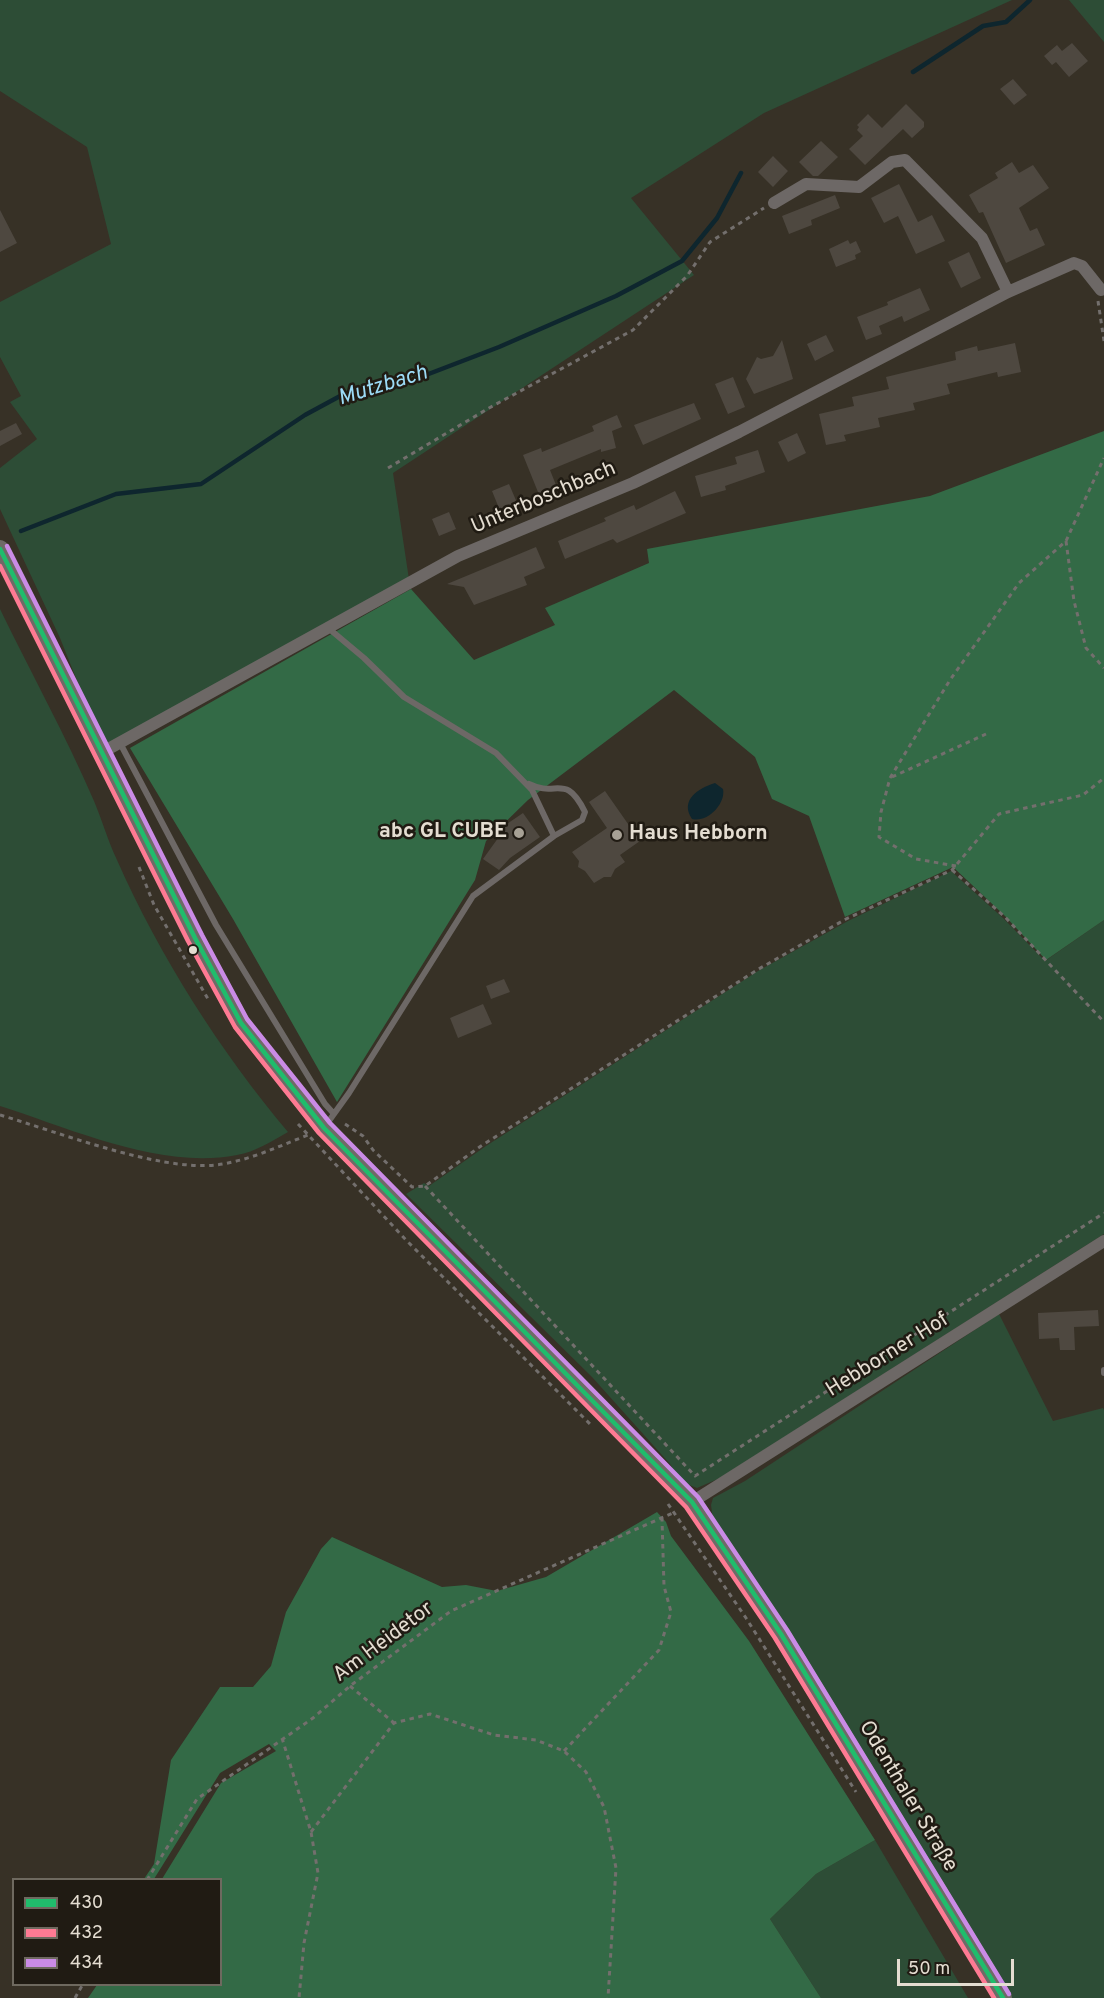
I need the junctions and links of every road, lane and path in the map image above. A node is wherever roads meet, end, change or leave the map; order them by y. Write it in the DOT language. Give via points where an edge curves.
graph roads {
  1 [pos="774,203"];
  2 [pos="1103,290"];
  3 [pos="1008,292"];
  4 [pos="1104,341"];
  5 [pos="1104,458"];
  6 [pos="388,468"];
  7 [pos="1066,541"];
  8 [pos="0,549"];
  9 [pos="326,627"];
  10 [pos="1104,668"];
  11 [pos="986,734"];
  12 [pos="120,743"];
  13 [pos="101,753"];
  14 [pos="890,778"];
  15 [pos="1104,778"];
  16 [pos="525,782"];
  17 [pos="554,836"];
  18 [pos="956,866"];
  19 [pos="952,870"];
  20 [pos="1104,1022"];
  21 [pos="0,1115"];
  22 [pos="329,1121"];
  23 [pos="425,1186"];
  24 [pos="1104,1214"];
  25 [pos="1104,1241"];
  26 [pos="692,1502"];
  27 [pos="662,1519"];
  28 [pos="350,1686"];
  29 [pos="394,1723"];
  30 [pos="282,1738"];
  31 [pos="564,1751"];
  32 [pos="312,1832"];
  33 [pos="148,1878"];
  34 [pos="299,1998"];
  35 [pos="608,1998"];
  36 [pos="1003,1998"];
  1 -- 3 [label="street" via="806,184 859,188 892,162 905,160 982,238"];
  1 -- 6 [label="path" via="710,242 687,276 633,330 498,402"];
  2 -- 3 [label="street, Unterboschbach" via="1083,266 1074,264"];
  2 -- 4 [label="path" via="1098,303"];
  3 -- 9 [label="street, Unterboschbach" via="739,432 633,483 458,556"];
  5 -- 7 [label="path"];
  7 -- 10 [label="path" via="1074,601 1086,648"];
  7 -- 14 [label="path" via="1019,583 950,680"];
  8 -- 13 [label="main road, Odenthaler Straße"];
  9 -- 12 [label="street, Unterboschbach"];
  9 -- 16 [label="lane" via="404,697 496,753"];
  11 -- 14 [label="path"];
  12 -- 13 [label="street, Unterboschbach"];
  12 -- 22 [label="lane" via="216,925 325,1104"];
  13 -- 22 [label="main road, Odenthaler Straße" via="241,1023"];
  14 -- 18 [label="path" via="879,837 916,859"];
  15 -- 18 [label="path" via="1083,795 999,814"];
  16 -- 17 [label="lane"];
  16 -- 17 [label="lane" via="572,791 580,802 585,812 582,820"];
  17 -- 22 [label="lane" via="473,896"];
  18 -- 19 [label="path"];
  19 -- 20 [label="path" via="1005,917"];
  19 -- 23 [label="path" via="846,919 757,970"];
  21 -- 22 [label="path" via="140,1157 214,1165 252,1158"];
  22 -- 23 [label="path" via="363,1136 411,1187"];
  22 -- 26 [label="main road, Odenthaler Straße"];
  23 -- 24 [label="path" via="694,1476"];
  25 -- 26 [label="street, Hebborner Hof"];
  26 -- 27 [label="path, Am Heidetor"];
  26 -- 36 [label="main road, Odenthaler Straße" via="781,1634"];
  27 -- 28 [label="path, Am Heidetor" via="451,1611"];
  27 -- 31 [label="path" via="664,1586 671,1612 659,1650"];
  28 -- 29 [label="path"];
  28 -- 30 [label="path, Am Heidetor"];
  29 -- 31 [label="path" via="430,1714 494,1735 537,1740"];
  29 -- 32 [label="path"];
  30 -- 32 [label="path"];
  30 -- 33 [label="path, Am Heidetor" via="197,1799"];
  31 -- 35 [label="path" via="586,1772 604,1807 616,1868"];
  32 -- 34 [label="path" via="318,1873 304,1943"];
}
